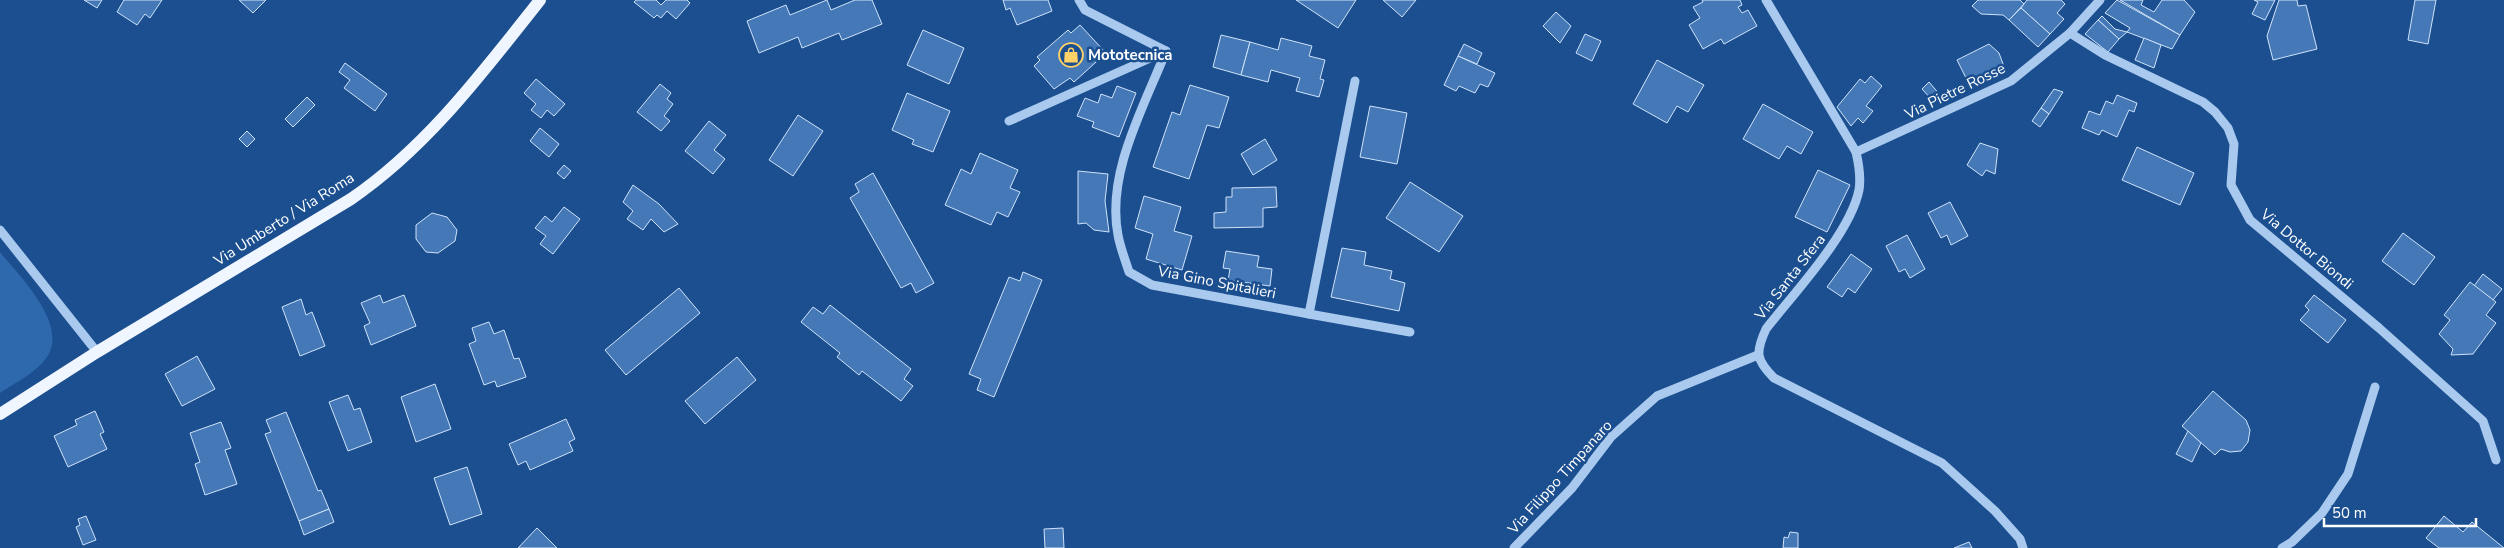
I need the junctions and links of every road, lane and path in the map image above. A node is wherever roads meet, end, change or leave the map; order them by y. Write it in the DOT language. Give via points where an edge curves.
graph roads {
  1 [pos="540,0"];
  2 [pos="1079,0"];
  3 [pos="1766,0"];
  4 [pos="2100,0"];
  5 [pos="2070,33"];
  6 [pos="1166,51"];
  7 [pos="1355,81"];
  8 [pos="1009,121"];
  9 [pos="1856,152"];
  10 [pos="0,230"];
  11 [pos="1309,314"];
  12 [pos="1410,332"];
  13 [pos="97,352"];
  14 [pos="1758,355"];
  15 [pos="2376,387"];
  16 [pos="0,414"];
  17 [pos="2496,460"];
  18 [pos="1514,548"];
  19 [pos="2023,548"];
  20 [pos="2282,548"];
  1 -- 13 [label="main road, Via Umberto / Via Roma" via="441,120 379,179"];
  2 -- 6 [label="street" via="1085,10"];
  3 -- 9 [label="street, Via Santa Sfera"];
  4 -- 5 [label="street, Via Pietre Rosse"];
  5 -- 9 [label="street, Via Pietre Rosse" via="2012,81"];
  5 -- 17 [label="street, Via Dottor Biondi" via="2106,56 2203,102 2215,112 2228,128 2234,144 2231,184 2250,220 2483,421"];
  6 -- 8 [label="street"];
  6 -- 11 [label="street, Via Gino Spitalieri" via="1120,167 1116,194 1118,234 1129,272 1152,285"];
  7 -- 11 [label="street"];
  9 -- 14 [label="street, Via Santa Sfera" via="1860,168 1854,208 1841,233 1766,329"];
  10 -- 13 [label="street"];
  11 -- 12 [label="street, Via Gino Spitalieri"];
  13 -- 16 [label="main road, Via Umberto / Via Roma"];
  14 -- 18 [label="street, Via Filippo Timpanaro" via="1657,396 1611,437 1572,488"];
  14 -- 19 [label="street" via="1761,365 1774,378 1942,463 1995,511 2020,539"];
  15 -- 20 [label="street" via="2348,474 2322,513"];
}
